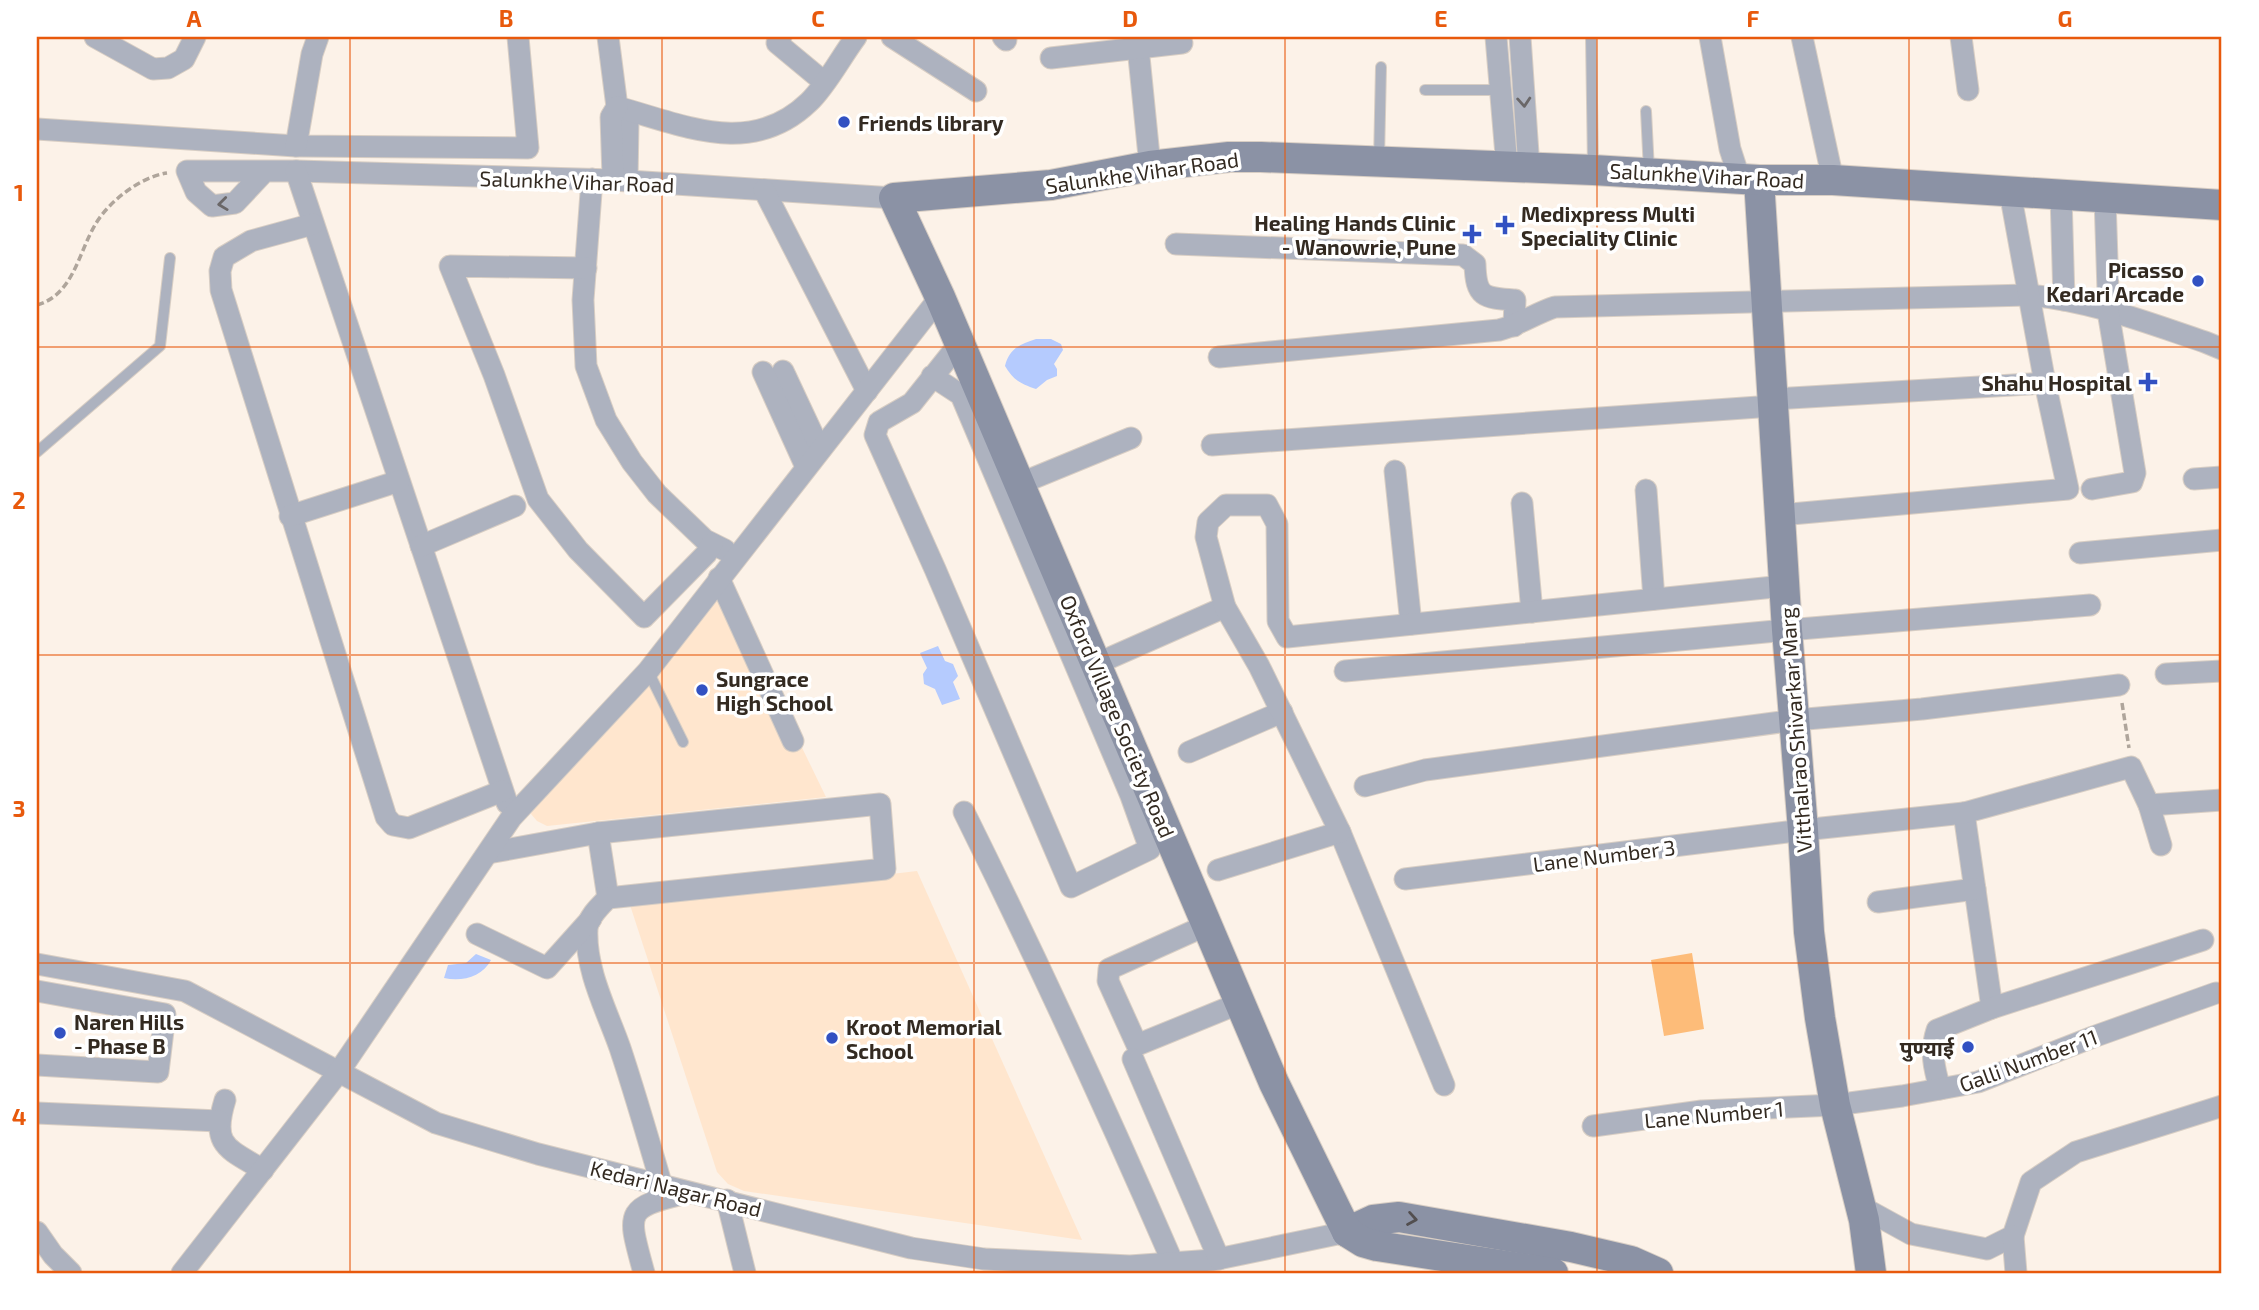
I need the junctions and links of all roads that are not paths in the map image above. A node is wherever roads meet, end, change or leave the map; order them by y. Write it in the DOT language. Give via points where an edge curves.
graph roads {
  1 [pos="95,37"];
  2 [pos="195,37"];
  3 [pos="318,37"];
  4 [pos="518,37"];
  5 [pos="608,37"];
  6 [pos="781,37"];
  7 [pos="856,37"];
  8 [pos="892,37"];
  9 [pos="1496,37"];
  10 [pos="1520,37"];
  11 [pos="1591,37"];
  12 [pos="1710,37"];
  13 [pos="1802,37"];
  14 [pos="1961,37"];
  15 [pos="1137,42"];
  16 [pos="1182,43"];
  17 [pos="1051,58"];
  18 [pos="1381,67"];
  19 [pos="824,82"];
  20 [pos="1425,90"];
  21 [pos="1500,90"];
  22 [pos="1968,90"];
  23 [pos="976,91"];
  24 [pos="617,107"];
  25 [pos="1646,111"];
  26 [pos="37,129"];
  27 [pos="296,146"];
  28 [pos="1379,160"];
  29 [pos="1150,166"];
  30 [pos="1518,168"];
  31 [pos="1593,170"];
  32 [pos="265,171"];
  33 [pos="296,171"];
  34 [pos="1649,174"];
  35 [pos="592,179"];
  36 [pos="1749,180"];
  37 [pos="1833,180"];
  38 [pos="620,181"];
  39 [pos="764,190"];
  40 [pos="2010,192"];
  41 [pos="2061,195"];
  42 [pos="894,198"];
  43 [pos="2105,198"];
  44 [pos="2222,205"];
  45 [pos="313,224"];
  46 [pos="1176,244"];
  47 [pos="170,258"];
  48 [pos="586,268"];
  49 [pos="2028,295"];
  50 [pos="940,298"];
  51 [pos="2064,300"];
  52 [pos="2108,301"];
  53 [pos="1767,302"];
  54 [pos="1514,326"];
  55 [pos="959,344"];
  56 [pos="2222,349"];
  57 [pos="1219,357"];
  58 [pos="935,372"];
  59 [pos="2045,383"];
  60 [pos="867,391"];
  61 [pos="1773,402"];
  62 [pos="1132,438"];
  63 [pos="1212,445"];
  64 [pos="820,450"];
  65 [pos="37,452"];
  66 [pos="806,467"];
  67 [pos="1395,471"];
  68 [pos="2222,477"];
  69 [pos="2194,479"];
  70 [pos="399,481"];
  71 [pos="1020,484"];
  72 [pos="2092,489"];
  73 [pos="1646,490"];
  74 [pos="1522,503"];
  75 [pos="515,506"];
  76 [pos="1780,515"];
  77 [pos="290,516"];
  78 [pos="2222,540"];
  79 [pos="712,544"];
  80 [pos="421,547"];
  81 [pos="2080,553"];
  82 [pos="736,555"];
  83 [pos="719,578"];
  84 [pos="1784,586"];
  85 [pos="1654,599"];
  86 [pos="2090,606"];
  87 [pos="1225,607"];
  88 [pos="1532,612"];
  89 [pos="1410,624"];
  90 [pos="1787,630"];
  91 [pos="1096,664"];
  92 [pos="648,671"];
  93 [pos="1345,671"];
  94 [pos="2222,671"];
  95 [pos="2166,674"];
  96 [pos="2119,685"];
  97 [pos="1282,712"];
  98 [pos="1794,720"];
  99 [pos="793,741"];
  100 [pos="682,742"];
  101 [pos="1189,752"];
  102 [pos="1365,786"];
  103 [pos="502,791"];
  104 [pos="2222,800"];
  105 [pos="2149,805"];
  106 [pos="964,812"];
  107 [pos="1965,813"];
  108 [pos="511,818"];
  109 [pos="1804,830"];
  110 [pos="1340,832"];
  111 [pos="598,833"];
  112 [pos="1161,844"];
  113 [pos="2161,845"];
  114 [pos="488,853"];
  115 [pos="1218,870"];
  116 [pos="1405,879"];
  117 [pos="1975,889"];
  118 [pos="608,898"];
  119 [pos="1878,902"];
  120 [pos="592,917"];
  121 [pos="1207,925"];
  122 [pos="477,934"];
  123 [pos="2203,940"];
  124 [pos="37,964"];
  125 [pos="37,991"];
  126 [pos="2216,993"];
  127 [pos="1240,1003"];
  128 [pos="1992,1008"];
  129 [pos="1133,1059"];
  130 [pos="37,1065"];
  131 [pos="338,1073"];
  132 [pos="1444,1085"];
  133 [pos="1941,1089"];
  134 [pos="1835,1105"];
  135 [pos="2222,1106"];
  136 [pos="37,1113"];
  137 [pos="1593,1126"];
  138 [pos="263,1170"];
  139 [pos="661,1183"];
  140 [pos="693,1192"];
  141 [pos="727,1200"];
  142 [pos="1860,1206"];
  143 [pos="37,1232"];
  144 [pos="1348,1232"];
  145 [pos="2012,1236"];
  146 [pos="1219,1259"];
  147 [pos="1173,1263"];
  148 [pos="1130,1270"];
  149 [pos="71,1273"];
  150 [pos="182,1273"];
  151 [pos="644,1273"];
  152 [pos="745,1273"];
  153 [pos="1553,1273"];
  154 [pos="1658,1273"];
  155 [pos="1871,1273"];
  156 [pos="2015,1273"];
  1 -- 2 [label="street" via="153,69 168,68 184,59"];
  3 -- 27 [label="street"];
  4 -- 27 [label="street" via="528,148"];
  5 -- 24 [label="street"];
  6 -- 19 [label="street" via="777,43"];
  7 -- 19 [label="street"];
  8 -- 23 [label="street"];
  9 -- 21 [label="street"];
  10 -- 30 [label="street, one-way"];
  11 -- 31 [label="lane"];
  12 -- 36 [label="street" via="1730,149"];
  13 -- 37 [label="street"];
  14 -- 22 [label="street"];
  15 -- 16 [label="street"];
  15 -- 17 [label="street"];
  15 -- 29 [label="street"];
  18 -- 28 [label="lane"];
  19 -- 24 [label="street" via="811,101 788,120 740,135 697,129"];
  20 -- 21 [label="lane"];
  21 -- 30 [label="street"];
  24 -- 38 [label="street" via="628,122"];
  25 -- 34 [label="lane"];
  26 -- 27 [label="street"];
  28 -- 29 [label="street, Salunkhe Vihar Road" via="1229,157"];
  28 -- 30 [label="street, Salunkhe Vihar Road"];
  29 -- 42 [label="street, Salunkhe Vihar Road" via="1051,185"];
  30 -- 31 [label="street, Salunkhe Vihar Road"];
  31 -- 34 [label="street, Salunkhe Vihar Road"];
  32 -- 32 [label="street, Salunkhe Vihar Road, one-way" via="235,203 212,206 196,192 187,171"];
  32 -- 33 [label="street, Salunkhe Vihar Road"];
  33 -- 35 [label="street, Salunkhe Vihar Road"];
  33 -- 45 [label="street"];
  34 -- 36 [label="street, Salunkhe Vihar Road"];
  35 -- 38 [label="street, Salunkhe Vihar Road"];
  35 -- 48 [label="street"];
  36 -- 37 [label="street, Salunkhe Vihar Road"];
  36 -- 53 [label="street, Vitthalrao Shivarkar Marg"];
  37 -- 40 [label="street, Salunkhe Vihar Road"];
  38 -- 39 [label="street, Salunkhe Vihar Road"];
  39 -- 42 [label="street, Salunkhe Vihar Road"];
  39 -- 60 [label="street"];
  40 -- 41 [label="street, Salunkhe Vihar Road"];
  40 -- 49 [label="street"];
  41 -- 43 [label="street, Salunkhe Vihar Road"];
  41 -- 51 [label="street"];
  42 -- 50 [label="street, Oxford Village Society Road"];
  43 -- 44 [label="street, Salunkhe Vihar Road"];
  43 -- 52 [label="street"];
  45 -- 70 [label="street"];
  45 -- 77 [label="street" via="251,241 224,257 220,271 221,290"];
  46 -- 54 [label="street" via="1463,255 1475,264 1481,294 1515,300"];
  47 -- 65 [label="lane" via="160,346"];
  48 -- 79 [label="street" via="586,366 606,420 657,494"];
  48 -- 79 [label="street" via="450,266 538,499 578,550 644,617"];
  49 -- 51 [label="street"];
  49 -- 53 [label="street"];
  49 -- 59 [label="street"];
  50 -- 55 [label="street, Oxford Village Society Road"];
  50 -- 60 [label="street"];
  51 -- 52 [label="street"];
  52 -- 56 [label="street"];
  52 -- 72 [label="street" via="2135,473 2132,482"];
  53 -- 54 [label="street" via="1555,307"];
  53 -- 61 [label="street, Vitthalrao Shivarkar Marg"];
  54 -- 57 [label="street"];
  55 -- 58 [label="street"];
  55 -- 71 [label="street, Oxford Village Society Road"];
  58 -- 112 [label="street" via="961,395 1126,784"];
  58 -- 112 [label="street" via="912,403 879,422 875,435 1071,887"];
  59 -- 61 [label="street"];
  59 -- 76 [label="street" via="2068,489"];
  60 -- 64 [label="street"];
  61 -- 63 [label="street"];
  61 -- 76 [label="street, Vitthalrao Shivarkar Marg"];
  62 -- 71 [label="street"];
  64 -- 66 [label="street"];
  64 -- 66 [label="street" via="773,371"];
  66 -- 82 [label="street"];
  67 -- 89 [label="street"];
  68 -- 69 [label="street"];
  70 -- 77 [label="street"];
  70 -- 80 [label="street"];
  71 -- 91 [label="street, Oxford Village Society Road"];
  73 -- 85 [label="street"];
  74 -- 88 [label="street"];
  75 -- 80 [label="street"];
  76 -- 84 [label="street, Vitthalrao Shivarkar Marg"];
  77 -- 103 [label="street" via="386,817 393,825 409,828"];
  78 -- 81 [label="street"];
  79 -- 82 [label="street"];
  80 -- 103 [label="street"];
  82 -- 83 [label="street"];
  83 -- 92 [label="street"];
  83 -- 99 [label="street"];
  84 -- 85 [label="street"];
  84 -- 90 [label="street, Vitthalrao Shivarkar Marg"];
  85 -- 88 [label="street"];
  86 -- 90 [label="street"];
  87 -- 89 [label="street" via="1206,537 1208,522 1226,505 1267,505 1277,524 1278,621 1287,637"];
  87 -- 91 [label="street"];
  87 -- 97 [label="street"];
  88 -- 89 [label="street"];
  90 -- 93 [label="street"];
  90 -- 98 [label="street, Vitthalrao Shivarkar Marg"];
  91 -- 112 [label="street, Oxford Village Society Road"];
  92 -- 100 [label="lane"];
  92 -- 108 [label="street"];
  94 -- 95 [label="street"];
  96 -- 98 [label="street"];
  97 -- 101 [label="street"];
  97 -- 110 [label="street"];
  98 -- 102 [label="street" via="1425,770"];
  98 -- 109 [label="street, Vitthalrao Shivarkar Marg"];
  103 -- 108 [label="street"];
  104 -- 105 [label="street"];
  105 -- 107 [label="street, Lane Number 3" via="2132,767"];
  105 -- 113 [label="street"];
  106 -- 147 [label="street"];
  107 -- 109 [label="street, Lane Number 3"];
  107 -- 117 [label="street"];
  108 -- 114 [label="street"];
  109 -- 116 [label="street, Lane Number 3"];
  109 -- 134 [label="street, Vitthalrao Shivarkar Marg" via="1809,932"];
  110 -- 115 [label="street"];
  110 -- 132 [label="street"];
  111 -- 114 [label="street"];
  111 -- 118 [label="street"];
  111 -- 118 [label="street" via="880,804 885,869"];
  112 -- 121 [label="street, Oxford Village Society Road"];
  114 -- 131 [label="street"];
  117 -- 119 [label="street"];
  117 -- 128 [label="street"];
  118 -- 120 [label="street"];
  120 -- 122 [label="street" via="547,968"];
  120 -- 139 [label="street" via="587,926 595,979"];
  121 -- 127 [label="street, Oxford Village Society Road"];
  121 -- 127 [label="street" via="1109,969 1108,981 1137,1045"];
  123 -- 128 [label="street"];
  124 -- 131 [label="street, Kedari Nagar Road" via="185,991"];
  125 -- 130 [label="street" via="165,1014 158,1072"];
  126 -- 133 [label="street, Galli Number 11" via="1978,1082"];
  127 -- 144 [label="street, Oxford Village Society Road"];
  128 -- 133 [label="street" via="1937,1030 1933,1063"];
  129 -- 146 [label="street"];
  131 -- 138 [label="street"];
  131 -- 139 [label="street, Kedari Nagar Road" via="436,1123 538,1154"];
  133 -- 134 [label="street, Galli Number 11"];
  134 -- 137 [label="street, Lane Number 1" via="1702,1111"];
  134 -- 142 [label="street, Vitthalrao Shivarkar Marg"];
  135 -- 145 [label="street" via="2076,1152 2031,1182"];
  136 -- 138 [label="street" via="222,1110 220,1134 226,1146"];
  138 -- 150 [label="street"];
  139 -- 140 [label="street, Kedari Nagar Road"];
  140 -- 141 [label="street, Kedari Nagar Road"];
  140 -- 151 [label="street" via="655,1200 633,1218"];
  141 -- 148 [label="street, Kedari Nagar Road" via="911,1248 984,1259"];
  141 -- 152 [label="street"];
  142 -- 145 [label="street" via="1911,1234 1987,1249"];
  142 -- 155 [label="street, Vitthalrao Shivarkar Marg"];
  143 -- 149 [label="street"];
  144 -- 146 [label="street, Kedari Nagar Road"];
  144 -- 153 [label="street" via="1377,1246"];
  144 -- 154 [label="street, one-way" via="1373,1220 1399,1217 1571,1247 1631,1261"];
  145 -- 156 [label="street"];
  146 -- 147 [label="street, Kedari Nagar Road"];
  147 -- 148 [label="street, Kedari Nagar Road"];
}
